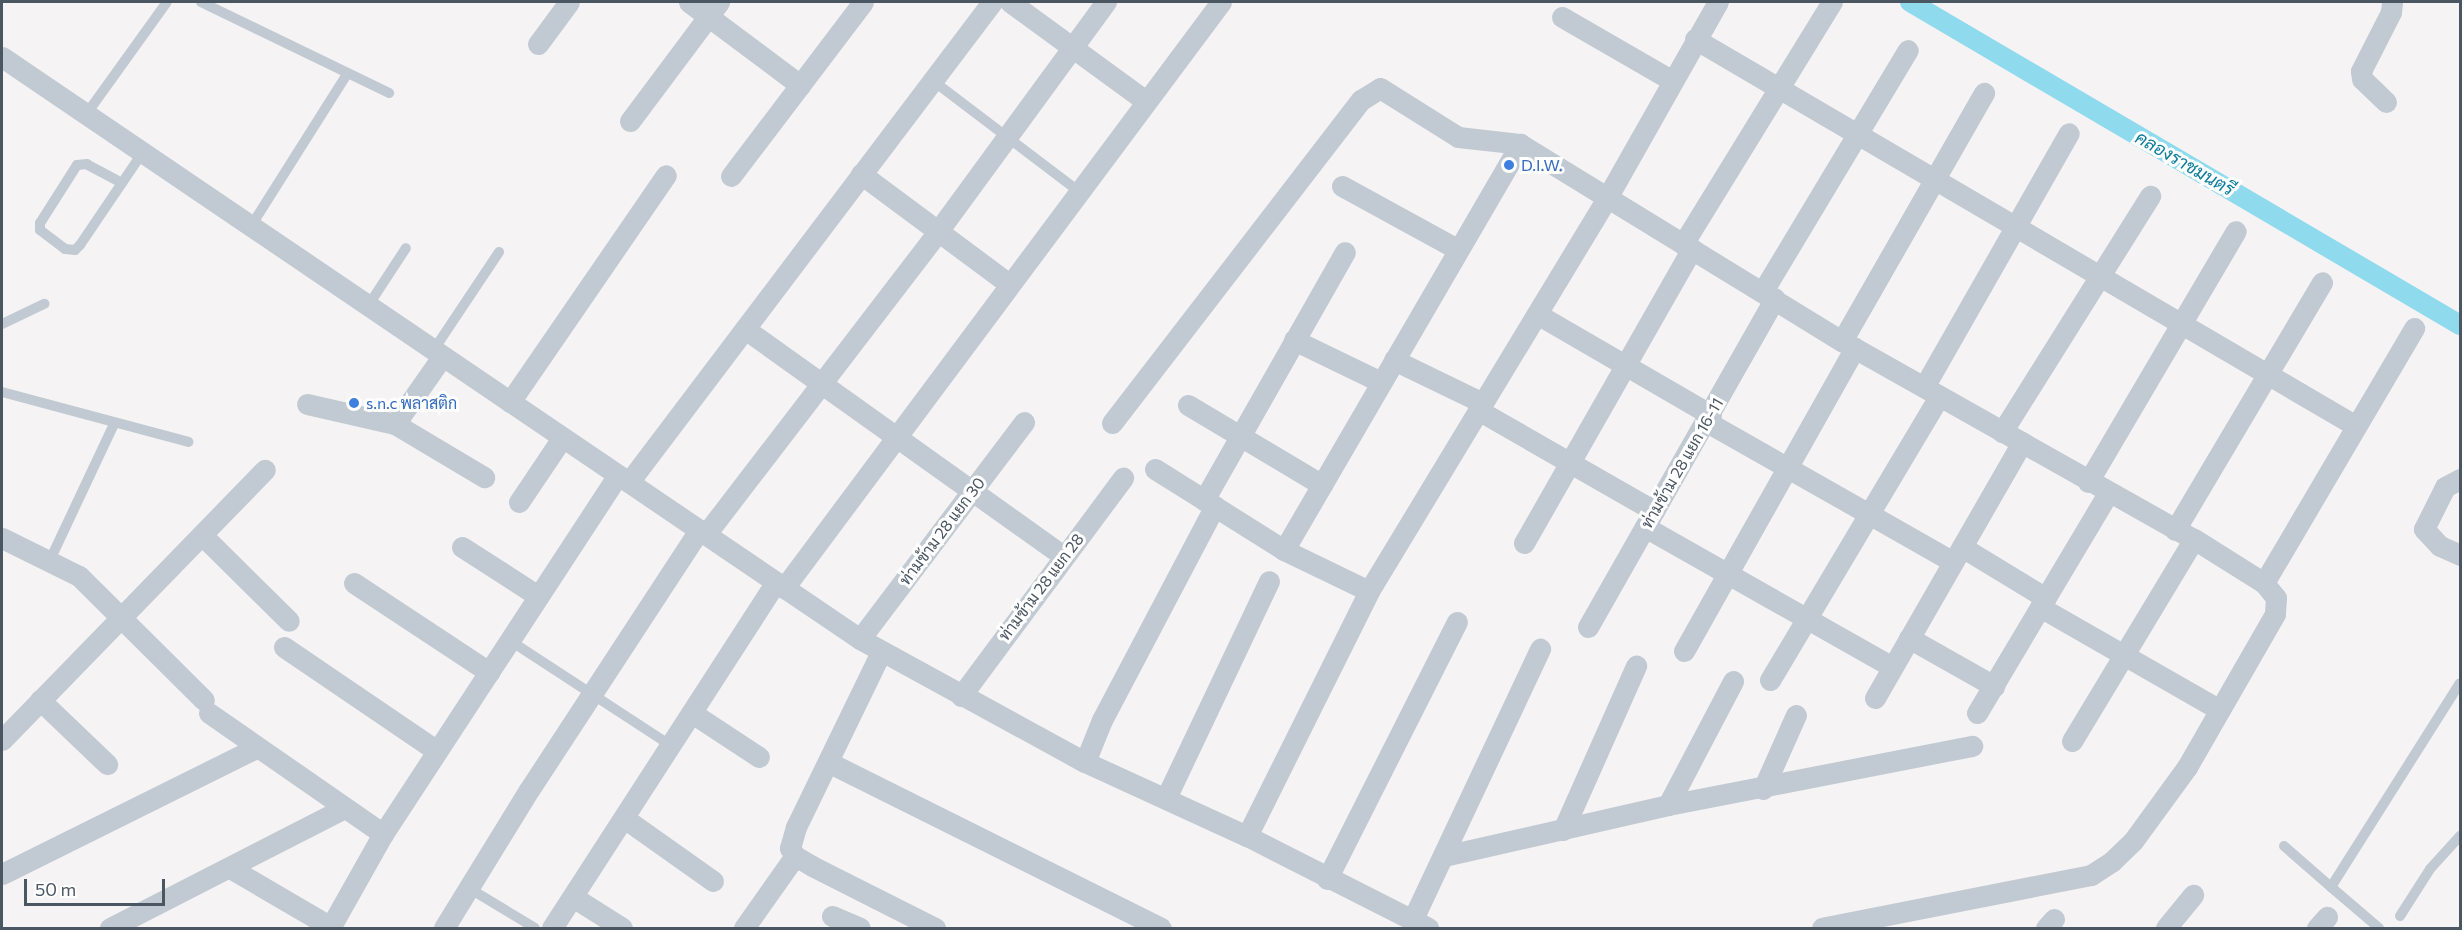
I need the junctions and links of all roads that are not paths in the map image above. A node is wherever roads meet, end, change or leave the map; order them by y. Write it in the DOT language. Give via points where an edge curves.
graph roads {
  1 [pos="167,2"];
  2 [pos="201,2"];
  3 [pos="569,2"];
  4 [pos="689,2"];
  5 [pos="864,2"];
  6 [pos="992,2"];
  7 [pos="1010,2"];
  8 [pos="1106,2"];
  9 [pos="1221,2"];
  10 [pos="1718,2"];
  11 [pos="1832,2"];
  12 [pos="2392,2"];
  13 [pos="714,9"];
  14 [pos="1562,18"];
  15 [pos="1695,39"];
  16 [pos="538,44"];
  17 [pos="1072,47"];
  18 [pos="1908,50"];
  19 [pos="2,57"];
  20 [pos="347,74"];
  21 [pos="932,80"];
  22 [pos="1671,80"];
  23 [pos="800,86"];
  24 [pos="1779,87"];
  25 [pos="389,93"];
  26 [pos="1984,93"];
  27 [pos="1146,101"];
  28 [pos="2386,102"];
  29 [pos="84,117"];
  30 [pos="630,121"];
  31 [pos="2069,133"];
  32 [pos="1857,135"];
  33 [pos="1006,138"];
  34 [pos="1520,144"];
  35 [pos="141,155"];
  36 [pos="861,174"];
  37 [pos="666,175"];
  38 [pos="731,176"];
  39 [pos="1935,178"];
  40 [pos="122,183"];
  41 [pos="1342,186"];
  42 [pos="1077,190"];
  43 [pos="2150,196"];
  44 [pos="1607,198"];
  45 [pos="251,226"];
  46 [pos="2015,228"];
  47 [pos="938,231"];
  48 [pos="2236,231"];
  49 [pos="1688,246"];
  50 [pos="406,248"];
  51 [pos="1457,249"];
  52 [pos="499,252"];
  53 [pos="1345,252"];
  54 [pos="2100,275"];
  55 [pos="2322,282"];
  56 [pos="1008,283"];
  57 [pos="1769,294"];
  58 [pos="44,304"];
  59 [pos="368,306"];
  60 [pos="1537,314"];
  61 [pos="2182,322"];
  62 [pos="2,324"];
  63 [pos="2414,328"];
  64 [pos="745,329"];
  65 [pos="1294,340"];
  66 [pos="1848,344"];
  67 [pos="437,354"];
  68 [pos="1394,360"];
  69 [pos="1626,365"];
  70 [pos="2267,374"];
  71 [pos="1381,382"];
  72 [pos="821,384"];
  73 [pos="2,392"];
  74 [pos="1931,392"];
  75 [pos="510,402"];
  76 [pos="307,404"];
  77 [pos="1188,405"];
  78 [pos="1481,406"];
  79 [pos="1709,418"];
  80 [pos="1024,422"];
  81 [pos="1112,423"];
  82 [pos="114,424"];
  83 [pos="395,424"];
  84 [pos="2356,426"];
  85 [pos="2002,432"];
  86 [pos="1240,436"];
  87 [pos="562,438"];
  88 [pos="896,438"];
  89 [pos="188,442"];
  90 [pos="2022,442"];
  91 [pos="1571,462"];
  92 [pos="1787,468"];
  93 [pos="1155,469"];
  94 [pos="265,470"];
  95 [pos="484,477"];
  96 [pos="624,478"];
  97 [pos="1123,478"];
  98 [pos="2460,479"];
  99 [pos="2088,482"];
  100 [pos="1322,485"];
  101 [pos="972,490"];
  102 [pos="2108,493"];
  103 [pos="519,502"];
  104 [pos="1209,503"];
  105 [pos="1869,514"];
  106 [pos="1649,519"];
  107 [pos="702,532"];
  108 [pos="2184,534"];
  109 [pos="202,535"];
  110 [pos="2,538"];
  111 [pos="1524,543"];
  112 [pos="462,547"];
  113 [pos="1284,550"];
  114 [pos="1957,554"];
  115 [pos="2460,555"];
  116 [pos="1063,556"];
  117 [pos="50,560"];
  118 [pos="1728,573"];
  119 [pos="1269,581"];
  120 [pos="354,583"];
  121 [pos="2264,583"];
  122 [pos="780,585"];
  123 [pos="1369,591"];
  124 [pos="538,596"];
  125 [pos="2043,603"];
  126 [pos="121,616"];
  127 [pos="1808,618"];
  128 [pos="290,621"];
  129 [pos="1457,622"];
  130 [pos="1588,627"];
  131 [pos="1909,638"];
  132 [pos="860,639"];
  133 [pos="509,640"];
  134 [pos="284,647"];
  135 [pos="1540,649"];
  136 [pos="1684,651"];
  137 [pos="881,652"];
  138 [pos="2124,655"];
  139 [pos="1636,666"];
  140 [pos="1892,667"];
  141 [pos="489,672"];
  142 [pos="1770,680"];
  143 [pos="1733,681"];
  144 [pos="2460,683"];
  145 [pos="1994,686"];
  146 [pos="592,693"];
  147 [pos="961,696"];
  148 [pos="1875,698"];
  149 [pos="40,700"];
  150 [pos="2220,710"];
  151 [pos="692,713"];
  152 [pos="1977,713"];
  153 [pos="1796,715"];
  154 [pos="2,740"];
  155 [pos="2072,741"];
  156 [pos="670,745"];
  157 [pos="1972,746"];
  158 [pos="256,748"];
  159 [pos="437,751"];
  160 [pos="759,757"];
  161 [pos="828,762"];
  162 [pos="1085,762"];
  163 [pos="107,765"];
  164 [pos="1763,789"];
  165 [pos="1166,798"];
  166 [pos="1668,806"];
  167 [pos="344,809"];
  168 [pos="624,818"];
  169 [pos="1563,830"];
  170 [pos="382,834"];
  171 [pos="1247,836"];
  172 [pos="2460,836"];
  173 [pos="2284,846"];
  174 [pos="795,856"];
  175 [pos="1444,856"];
  176 [pos="230,868"];
  177 [pos="2,874"];
  178 [pos="1327,879"];
  179 [pos="713,881"];
  180 [pos="467,887"];
  181 [pos="2331,887"];
  182 [pos="2193,895"];
  183 [pos="573,897"];
  184 [pos="832,916"];
  185 [pos="2400,916"];
  186 [pos="138,923"];
  187 [pos="1420,925"];
  188 [pos="110,928"];
  189 [pos="331,928"];
  190 [pos="444,928"];
  191 [pos="535,928"];
  192 [pos="552,928"];
  193 [pos="622,928"];
  194 [pos="744,928"];
  195 [pos="860,928"];
  196 [pos="935,928"];
  197 [pos="1161,928"];
  198 [pos="1822,928"];
  199 [pos="2166,928"];
  200 [pos="2379,928"];
  1 -- 29 [label="lane"];
  2 -- 20 [label="lane"];
  3 -- 16 [label="street"];
  4 -- 13 [label="street"];
  5 -- 23 [label="street"];
  6 -- 21 [label="street"];
  7 -- 17 [label="street"];
  8 -- 17 [label="street"];
  9 -- 27 [label="street"];
  10 -- 15 [label="street"];
  11 -- 24 [label="street"];
  12 -- 28 [label="street" via="2391,12 2361,71 2362,79"];
  13 -- 23 [label="street"];
  13 -- 30 [label="street"];
  14 -- 22 [label="street"];
  15 -- 22 [label="street"];
  15 -- 24 [label="street"];
  17 -- 27 [label="street"];
  17 -- 33 [label="street"];
  18 -- 32 [label="street, ท่ามข้าม 28 แยก 16-11"];
  19 -- 29 [label="street"];
  20 -- 25 [label="lane"];
  20 -- 45 [label="lane"];
  21 -- 33 [label="lane"];
  21 -- 36 [label="street"];
  22 -- 44 [label="street"];
  23 -- 38 [label="street"];
  24 -- 32 [label="street"];
  24 -- 49 [label="street"];
  26 -- 39 [label="street"];
  27 -- 42 [label="street"];
  29 -- 35 [label="street"];
  31 -- 46 [label="street"];
  32 -- 39 [label="street"];
  32 -- 57 [label="street, ท่ามข้าม 28 แยก 16-11"];
  33 -- 42 [label="lane"];
  33 -- 47 [label="street"];
  34 -- 44 [label="street"];
  34 -- 51 [label="street"];
  34 -- 81 [label="street" via="1458,137 1389,90 1380,87 1369,92"];
  35 -- 40 [label="lane"];
  35 -- 45 [label="street"];
  36 -- 47 [label="street"];
  36 -- 64 [label="street"];
  37 -- 75 [label="street"];
  39 -- 46 [label="street"];
  39 -- 66 [label="street"];
  40 -- 40 [label="lane" via="75,250 65,249 40,230 40,223 77,165 87,164"];
  41 -- 51 [label="street"];
  42 -- 56 [label="street"];
  43 -- 54 [label="street"];
  44 -- 49 [label="street"];
  44 -- 60 [label="street"];
  45 -- 59 [label="street"];
  46 -- 54 [label="street"];
  46 -- 74 [label="street"];
  47 -- 56 [label="street"];
  47 -- 72 [label="street"];
  48 -- 61 [label="street"];
  49 -- 57 [label="street"];
  49 -- 69 [label="street"];
  50 -- 59 [label="lane"];
  51 -- 68 [label="street"];
  52 -- 67 [label="lane"];
  53 -- 65 [label="street"];
  54 -- 61 [label="street"];
  54 -- 85 [label="street"];
  55 -- 70 [label="street"];
  56 -- 88 [label="street"];
  57 -- 66 [label="street"];
  57 -- 79 [label="street, ท่ามข้าม 28 แยก 16-11"];
  58 -- 62 [label="lane"];
  59 -- 67 [label="street"];
  60 -- 69 [label="street"];
  60 -- 78 [label="street"];
  61 -- 70 [label="street"];
  61 -- 99 [label="street"];
  63 -- 84 [label="street"];
  64 -- 72 [label="street"];
  64 -- 96 [label="street"];
  65 -- 71 [label="street"];
  65 -- 86 [label="street"];
  66 -- 74 [label="street"];
  66 -- 92 [label="street"];
  67 -- 75 [label="street"];
  67 -- 83 [label="street"];
  68 -- 71 [label="street"];
  68 -- 78 [label="street"];
  69 -- 79 [label="street"];
  69 -- 91 [label="street"];
  70 -- 84 [label="street"];
  70 -- 108 [label="street"];
  71 -- 100 [label="street"];
  72 -- 88 [label="street"];
  72 -- 107 [label="street"];
  73 -- 82 [label="lane"];
  74 -- 85 [label="street"];
  74 -- 105 [label="street"];
  75 -- 87 [label="street"];
  76 -- 83 [label="street"];
  77 -- 86 [label="street"];
  78 -- 91 [label="street"];
  78 -- 123 [label="street"];
  79 -- 92 [label="street"];
  79 -- 106 [label="street, ท่ามข้าม 28 แยก 16-11"];
  80 -- 101 [label="street, ท่ามข้าม 28 แยก 30"];
  82 -- 89 [label="lane"];
  82 -- 117 [label="lane"];
  83 -- 95 [label="street"];
  84 -- 121 [label="street"];
  85 -- 90 [label="street"];
  86 -- 100 [label="street"];
  86 -- 104 [label="street"];
  87 -- 96 [label="street"];
  87 -- 103 [label="street"];
  88 -- 101 [label="street"];
  88 -- 122 [label="street"];
  90 -- 99 [label="street"];
  90 -- 114 [label="street"];
  91 -- 106 [label="street"];
  91 -- 111 [label="street"];
  92 -- 105 [label="street"];
  92 -- 118 [label="street"];
  93 -- 104 [label="street"];
  94 -- 109 [label="street"];
  96 -- 107 [label="street"];
  96 -- 124 [label="street"];
  97 -- 116 [label="street, ท่ามข้าม 28 แยก 28"];
  98 -- 115 [label="street" via="2445,487 2424,529 2440,546"];
  99 -- 102 [label="street"];
  100 -- 113 [label="street"];
  101 -- 116 [label="street"];
  101 -- 132 [label="street, ท่ามข้าม 28 แยก 30"];
  102 -- 108 [label="street"];
  102 -- 125 [label="street"];
  104 -- 113 [label="street"];
  104 -- 162 [label="street"];
  105 -- 114 [label="street"];
  105 -- 127 [label="street"];
  106 -- 118 [label="street"];
  106 -- 130 [label="street, ท่ามข้าม 28 แยก 16-11"];
  107 -- 122 [label="street"];
  107 -- 146 [label="street"];
  108 -- 121 [label="street"];
  108 -- 138 [label="street"];
  109 -- 126 [label="street"];
  109 -- 128 [label="street"];
  110 -- 117 [label="street"];
  112 -- 124 [label="street"];
  113 -- 123 [label="street"];
  114 -- 125 [label="street"];
  114 -- 131 [label="street"];
  116 -- 147 [label="street, ท่ามข้าม 28 แยก 28"];
  117 -- 126 [label="street" via="79,576"];
  118 -- 127 [label="street"];
  118 -- 136 [label="street"];
  119 -- 165 [label="street"];
  120 -- 141 [label="street"];
  121 -- 150 [label="street" via="2276,598 2275,614"];
  122 -- 132 [label="street"];
  122 -- 151 [label="street"];
  123 -- 171 [label="street"];
  124 -- 133 [label="street"];
  125 -- 138 [label="street"];
  125 -- 145 [label="street"];
  126 -- 149 [label="street"];
  126 -- 158 [label="street" via="206,706"];
  127 -- 140 [label="street"];
  127 -- 142 [label="street"];
  129 -- 178 [label="street"];
  131 -- 140 [label="street"];
  131 -- 145 [label="street"];
  132 -- 137 [label="street"];
  133 -- 141 [label="street"];
  133 -- 146 [label="lane"];
  134 -- 159 [label="street"];
  135 -- 175 [label="street"];
  137 -- 147 [label="street"];
  137 -- 161 [label="street"];
  138 -- 150 [label="street"];
  138 -- 155 [label="street"];
  139 -- 169 [label="street"];
  140 -- 148 [label="street"];
  141 -- 159 [label="street"];
  143 -- 166 [label="street"];
  144 -- 181 [label="lane"];
  145 -- 152 [label="street"];
  146 -- 156 [label="lane"];
  146 -- 180 [label="street"];
  147 -- 162 [label="street"];
  149 -- 154 [label="street"];
  149 -- 163 [label="street"];
  150 -- 198 [label="street" via="2187,767 2133,841 2091,875"];
  151 -- 156 [label="street"];
  151 -- 160 [label="street"];
  153 -- 164 [label="street"];
  156 -- 168 [label="street"];
  157 -- 164 [label="street"];
  158 -- 167 [label="street"];
  158 -- 177 [label="street"];
  159 -- 170 [label="street"];
  161 -- 174 [label="street" via="791,840"];
  161 -- 197 [label="street"];
  162 -- 165 [label="street"];
  164 -- 166 [label="street"];
  165 -- 171 [label="street"];
  166 -- 169 [label="street"];
  167 -- 170 [label="street"];
  167 -- 176 [label="street"];
  168 -- 179 [label="street"];
  168 -- 183 [label="street"];
  169 -- 175 [label="street"];
  170 -- 189 [label="street"];
  171 -- 178 [label="street"];
  172 -- 185 [label="lane" via="2430,869"];
  173 -- 181 [label="lane"];
  174 -- 194 [label="street"];
  174 -- 196 [label="street"];
  175 -- 187 [label="street"];
  176 -- 186 [label="street"];
  176 -- 189 [label="street"];
  178 -- 187 [label="street"];
  180 -- 190 [label="street"];
  180 -- 191 [label="lane"];
  181 -- 200 [label="lane"];
  182 -- 199 [label="street"];
  183 -- 192 [label="street"];
  183 -- 193 [label="street"];
  184 -- 195 [label="street"];
  186 -- 188 [label="street"];
}
